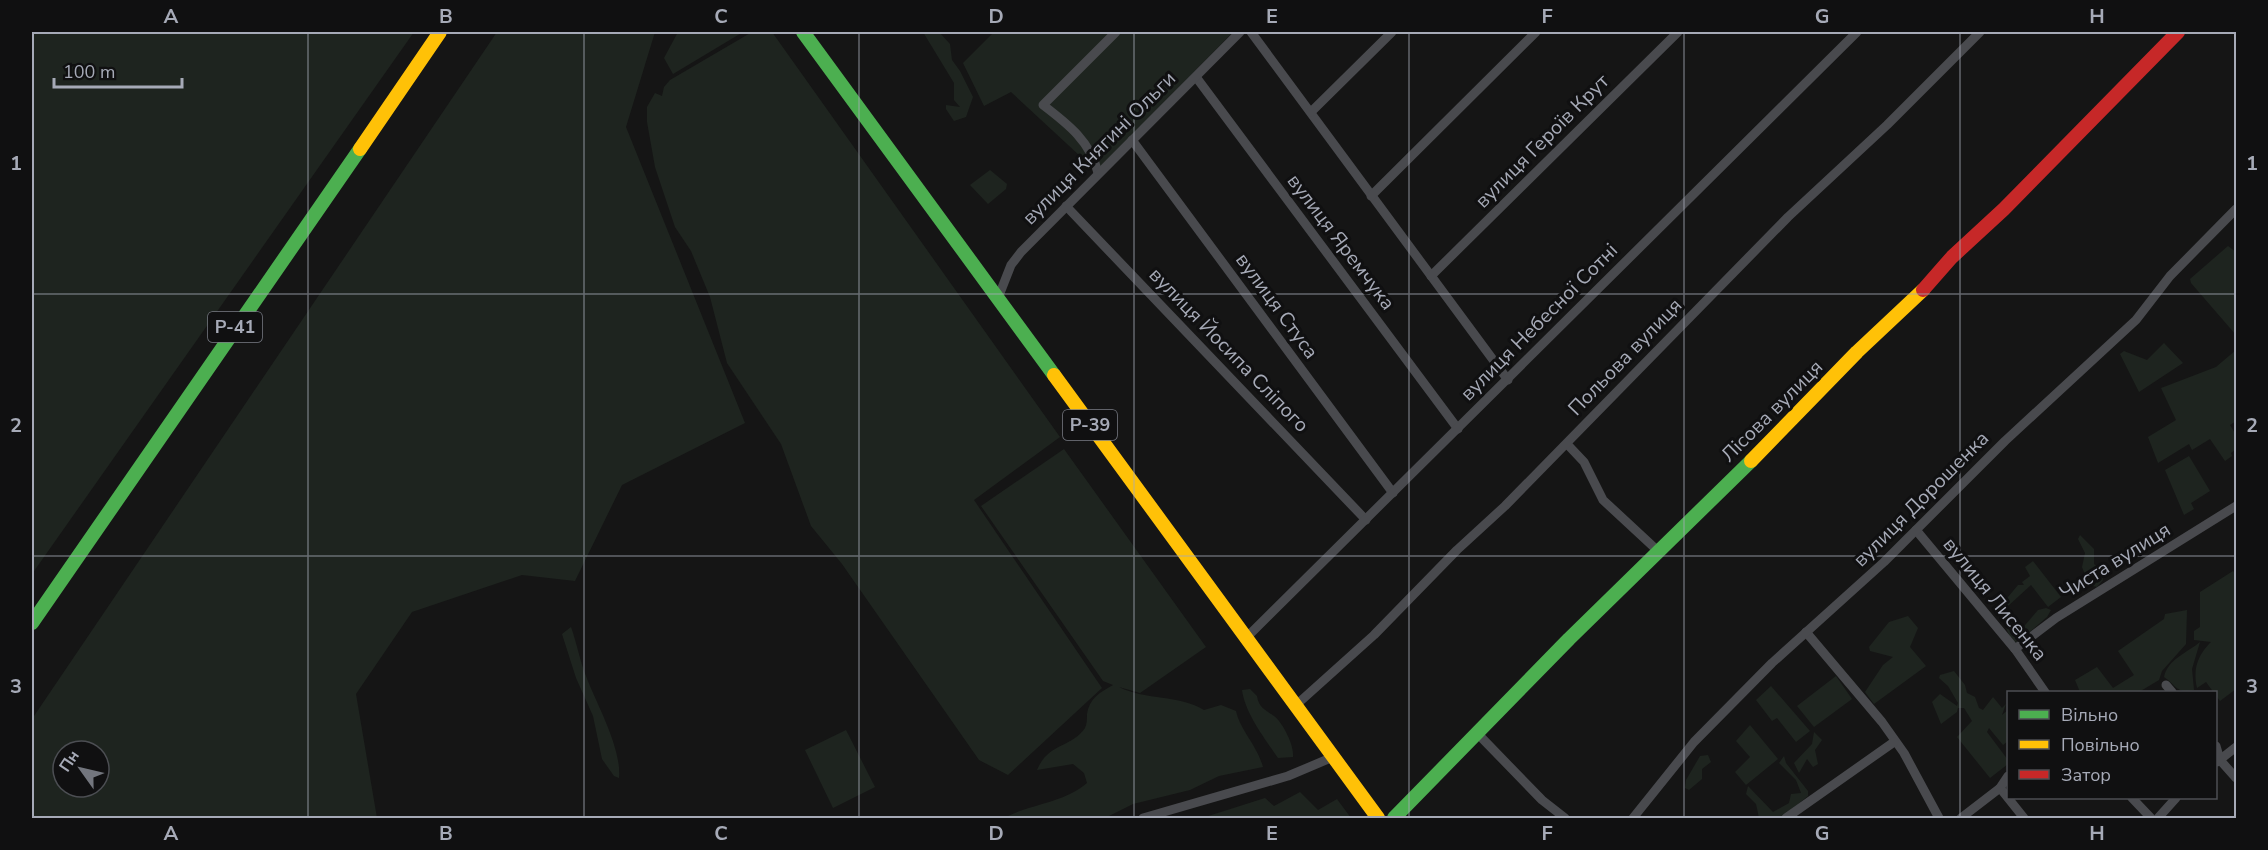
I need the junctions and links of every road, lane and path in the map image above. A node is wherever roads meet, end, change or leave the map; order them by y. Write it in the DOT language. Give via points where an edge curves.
graph roads {
  1 [pos="440,32"];
  2 [pos="803,32"];
  3 [pos="1116,32"];
  4 [pos="1240,32"];
  5 [pos="1251,32"];
  6 [pos="1392,32"];
  7 [pos="1536,32"];
  8 [pos="1678,32"];
  9 [pos="1857,32"];
  10 [pos="1980,32"];
  11 [pos="2178,32"];
  12 [pos="1196,76"];
  13 [pos="1311,112"];
  14 [pos="1132,140"];
  15 [pos="1098,173"];
  16 [pos="1371,196"];
  17 [pos="1066,206"];
  18 [pos="2236,209"];
  19 [pos="1431,276"];
  20 [pos="998,298"];
  21 [pos="1508,380"];
  22 [pos="1458,429"];
  23 [pos="1567,444"];
  24 [pos="1393,493"];
  25 [pos="2236,506"];
  26 [pos="1366,519"];
  27 [pos="1916,530"];
  28 [pos="1658,551"];
  29 [pos="32,623"];
  30 [pos="1806,632"];
  31 [pos="1246,638"];
  32 [pos="2015,649"];
  33 [pos="2044,691"];
  34 [pos="1296,706"];
  35 [pos="1477,733"];
  36 [pos="1894,742"];
  37 [pos="2236,747"];
  38 [pos="1333,757"];
  39 [pos="2218,762"];
  40 [pos="2007,778"];
  41 [pos="2236,778"];
  42 [pos="2000,788"];
  43 [pos="2007,797"];
  44 [pos="2009,799"];
  45 [pos="2133,799"];
  46 [pos="2175,799"];
  47 [pos="1143,819"];
  48 [pos="1378,819"];
  49 [pos="1394,819"];
  50 [pos="1565,819"];
  51 [pos="1633,819"];
  52 [pos="1786,819"];
  53 [pos="1939,819"];
  54 [pos="1961,819"];
  55 [pos="2024,819"];
  56 [pos="2151,819"];
  57 [pos="2158,819"];
  1 -- 29 [label="main road, Р-41"];
  2 -- 20 [label="main road, Р-39"];
  3 -- 15 [label="street" via="1043,105 1083,140 1094,156"];
  4 -- 12 [label="street, вулиця Княгині Ольги"];
  5 -- 13 [label="street"];
  6 -- 13 [label="street"];
  7 -- 16 [label="street"];
  8 -- 19 [label="street, вулиця Героїв Крут"];
  9 -- 21 [label="street, вулиця Небесної Сотні"];
  10 -- 23 [label="street, Польова вулиця" via="1788,217"];
  11 -- 28 [label="main road, Лісова вулиця"];
  12 -- 14 [label="street, вулиця Княгині Ольги"];
  12 -- 22 [label="street, вулиця Яремчука"];
  13 -- 16 [label="street"];
  14 -- 15 [label="street, вулиця Княгині Ольги"];
  14 -- 24 [label="street, вулиця Стуса"];
  15 -- 17 [label="street, вулиця Княгині Ольги"];
  16 -- 19 [label="street"];
  17 -- 20 [label="street, вулиця Княгині Ольги" via="1011,265"];
  17 -- 26 [label="street, вулиця Йосипа Сліпого"];
  18 -- 27 [label="street, вулиця Дорошенка" via="2176,270 2136,320 2086,363"];
  19 -- 21 [label="street"];
  20 -- 31 [label="main road, Р-39"];
  21 -- 22 [label="street, вулиця Небесної Сотні"];
  22 -- 24 [label="street, вулиця Небесної Сотні"];
  23 -- 28 [label="street" via="1584,462 1603,500"];
  23 -- 34 [label="street, Польова вулиця"];
  24 -- 26 [label="street, вулиця Небесної Сотні"];
  25 -- 32 [label="street, Чиста вулиця" via="2056,618"];
  26 -- 31 [label="street, вулиця Небесної Сотні"];
  27 -- 30 [label="street, вулиця Дорошенка"];
  27 -- 32 [label="street, вулиця Лисенка"];
  28 -- 35 [label="main road, Лісова вулиця"];
  30 -- 36 [label="street" via="1882,722"];
  30 -- 51 [label="street, вулиця Дорошенка" via="1694,742"];
  31 -- 34 [label="main road, Р-39"];
  32 -- 33 [label="street, вулиця Лисенка"];
  34 -- 38 [label="main road, Р-39"];
  35 -- 49 [label="main road, Лісова вулиця"];
  35 -- 50 [label="street"];
  36 -- 52 [label="street"];
  36 -- 53 [label="street" via="1904,753"];
  37 -- 39 [label="street"];
  38 -- 47 [label="street" via="1288,776"];
  38 -- 48 [label="main road, Р-39"];
  39 -- 41 [label="street"];
  40 -- 42 [label="street"];
  42 -- 43 [label="street"];
  42 -- 54 [label="street"];
  44 -- 55 [label="street"];
  45 -- 56 [label="street"];
  46 -- 57 [label="street"];
}
